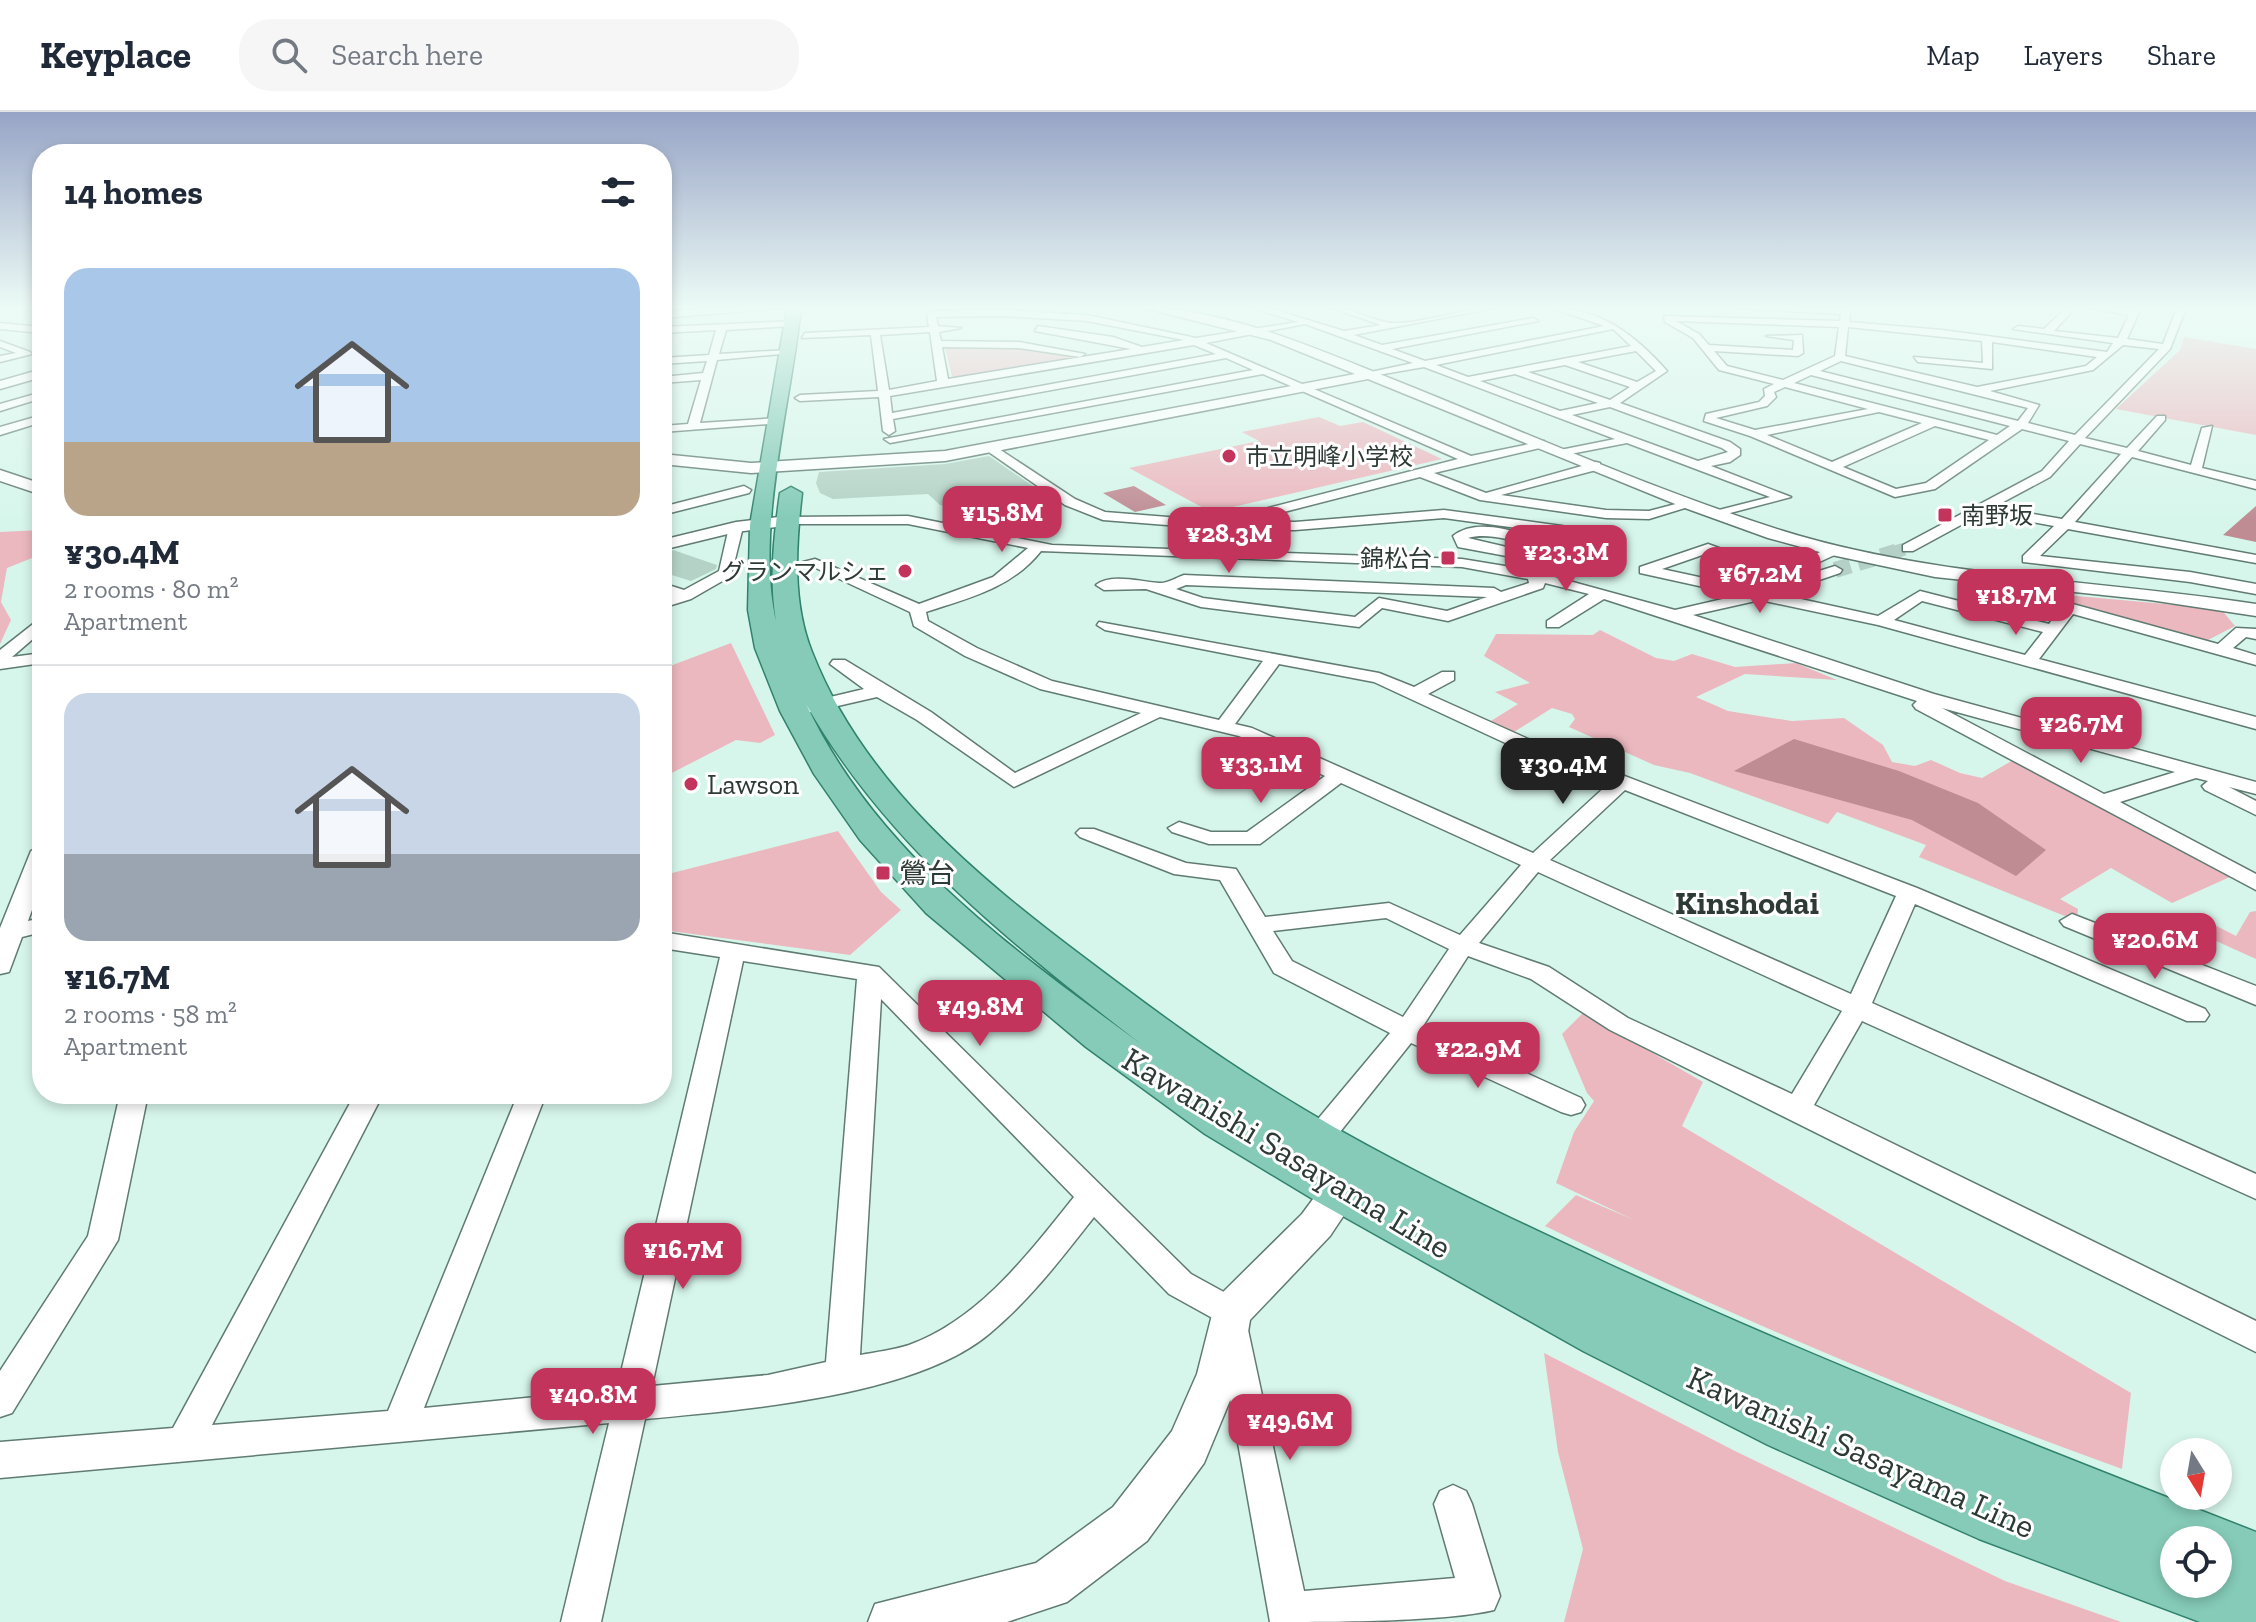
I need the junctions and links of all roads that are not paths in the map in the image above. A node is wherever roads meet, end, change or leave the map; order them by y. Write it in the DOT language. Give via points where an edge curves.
graph roads {
  1 [pos="23,378"];
  2 [pos="707,378"];
  3 [pos="789,378"];
  4 [pos="882,378"];
  5 [pos="942,378"];
  6 [pos="969,378"];
  7 [pos="1080,378"];
  8 [pos="1099,378"];
  9 [pos="1224,378"];
  10 [pos="1282,378"];
  11 [pos="1350,378"];
  12 [pos="1379,378"];
  13 [pos="1464,378"];
  14 [pos="1477,378"];
  15 [pos="1536,378"];
  16 [pos="1615,378"];
  17 [pos="1650,378"];
  18 [pos="1762,378"];
  19 [pos="1793,378"];
  20 [pos="1838,378"];
  21 [pos="1928,378"];
  22 [pos="2036,378"];
  23 [pos="2137,378"];
  24 [pos="1468,380"];
  25 [pos="1085,381"];
  26 [pos="943,383"];
  27 [pos="1782,384"];
  28 [pos="0,385"];
  29 [pos="1638,386"];
  30 [pos="1302,387"];
  31 [pos="1977,390"];
  32 [pos="884,394"];
  33 [pos="32,398"];
  34 [pos="1118,398"];
  35 [pos="1611,404"];
  36 [pos="0,408"];
  37 [pos="1880,410"];
  38 [pos="1560,414"];
  39 [pos="888,417"];
  40 [pos="1154,417"];
  41 [pos="2161,418"];
  42 [pos="32,421"];
  43 [pos="1932,423"];
  44 [pos="2021,424"];
  45 [pos="693,427"];
  46 [pos="672,428"];
  47 [pos="2208,428"];
  48 [pos="0,431"];
  49 [pos="1754,434"];
  50 [pos="2080,438"];
  51 [pos="890,439"];
  52 [pos="1998,439"];
  53 [pos="1627,440"];
  54 [pos="783,443"];
  55 [pos="1540,444"];
  56 [pos="989,448"];
  57 [pos="2133,452"];
  58 [pos="1564,453"];
  59 [pos="672,458"];
  60 [pos="892,460"];
  61 [pos="1470,460"];
  62 [pos="1697,465"];
  63 [pos="1596,466"];
  64 [pos="1831,467"];
  65 [pos="2196,468"];
  66 [pos="1420,472"];
  67 [pos="0,475"];
  68 [pos="32,484"];
  69 [pos="2256,485"];
  70 [pos="1480,496"];
  71 [pos="1691,504"];
  72 [pos="672,505"];
  73 [pos="1982,509"];
  74 [pos="1720,514"];
  75 [pos="762,524"];
  76 [pos="2065,524"];
  77 [pos="1218,525"];
  78 [pos="672,543"];
  79 [pos="1036,548"];
  80 [pos="1908,548"];
  81 [pos="1834,550"];
  82 [pos="2256,559"];
  83 [pos="810,562"];
  84 [pos="1835,570"];
  85 [pos="1533,577"];
  86 [pos="1104,585"];
  87 [pos="1161,589"];
  88 [pos="2256,589"];
  89 [pos="672,591"];
  90 [pos="1507,594"];
  91 [pos="1599,595"];
  92 [pos="1760,595"];
  93 [pos="685,596"];
  94 [pos="672,600"];
  95 [pos="918,610"];
  96 [pos="2256,610"];
  97 [pos="1673,615"];
  98 [pos="1881,621"];
  99 [pos="1553,624"];
  100 [pos="1105,625"];
  101 [pos="2051,629"];
  102 [pos="32,632"];
  103 [pos="2256,634"];
  104 [pos="2222,650"];
  105 [pos="1274,658"];
  106 [pos="32,659"];
  107 [pos="2256,660"];
  108 [pos="2029,661"];
  109 [pos="0,662"];
  110 [pos="839,664"];
  111 [pos="1448,676"];
  112 [pos="1885,685"];
  113 [pos="879,691"];
  114 [pos="1414,694"];
  115 [pos="807,708"];
  116 [pos="1155,713"];
  117 [pos="2256,723"];
  118 [pos="1225,725"];
  119 [pos="2164,763"];
  120 [pos="1339,775"];
  121 [pos="2188,775"];
  122 [pos="1623,781"];
  123 [pos="2256,788"];
  124 [pos="2102,801"];
  125 [pos="2256,809"];
  126 [pos="1179,828"];
  127 [pos="1087,833"];
  128 [pos="1533,864"];
  129 [pos="32,874"];
  130 [pos="2256,883"];
  131 [pos="1909,893"];
  132 [pos="2072,921"];
  133 [pos="1260,925"];
  134 [pos="32,928"];
  135 [pos="6,934"];
  136 [pos="672,941"];
  137 [pos="1463,946"];
  138 [pos="734,949"];
  139 [pos="0,966"];
  140 [pos="870,973"];
  141 [pos="2256,996"];
  142 [pos="1857,1008"];
  143 [pos="2196,1015"];
  144 [pos="1407,1030"];
  145 [pos="132,1104"];
  146 [pos="364,1104"];
  147 [pos="528,1104"];
  148 [pos="1571,1105"];
  149 [pos="1797,1109"];
  150 [pos="1318,1139"];
  151 [pos="1351,1178"];
  152 [pos="2256,1187"];
  153 [pos="1091,1198"];
  154 [pos="1231,1312"];
  155 [pos="2256,1337"];
  156 [pos="842,1375"];
  157 [pos="0,1401"];
  158 [pos="628,1403"];
  159 [pos="399,1427"];
  160 [pos="183,1445"];
  161 [pos="0,1460"];
  162 [pos="1453,1504"];
  163 [pos="2160,1526"];
  164 [pos="2232,1554"];
  165 [pos="2256,1563"];
  166 [pos="2160,1576"];
  167 [pos="2223,1598"];
  168 [pos="2256,1609"];
  169 [pos="989,1612"];
  170 [pos="1289,1617"];
  171 [pos="581,1622"];
  172 [pos="893,1622"];
  1 -- 28 [label="street"];
  2 -- 45 [label="street"];
  3 -- 54 [label="main road, Kawanishi Sasayama Line"];
  4 -- 32 [label="street"];
  5 -- 26 [label="street"];
  6 -- 26 [label="street"];
  7 -- 25 [label="street"];
  8 -- 25 [label="street"];
  9 -- 34 [label="street"];
  10 -- 30 [label="street"];
  11 -- 30 [label="street"];
  12 -- 55 [label="street"];
  13 -- 24 [label="street"];
  14 -- 24 [label="street"];
  15 -- 35 [label="street"];
  16 -- 29 [label="street"];
  17 -- 29 [label="street"];
  18 -- 27 [label="street"];
  19 -- 27 [label="street"];
  20 -- 44 [label="street"];
  21 -- 31 [label="street"];
  22 -- 31 [label="street"];
  23 -- 50 [label="street"];
  24 -- 38 [label="street"];
  25 -- 34 [label="street"];
  25 -- 39 [label="street"];
  26 -- 32 [label="street"];
  27 -- 37 [label="street"];
  27 -- 49 [label="street" via="1768,391 1771,397 1763,404 1708,419"];
  29 -- 35 [label="street"];
  30 -- 40 [label="street"];
  30 -- 61 [label="street"];
  31 -- 44 [label="street" via="2031,403 2035,407"];
  32 -- 39 [label="street"];
  32 -- 54 [label="street"];
  33 -- 36 [label="street"];
  34 -- 40 [label="street"];
  34 -- 51 [label="street"];
  35 -- 38 [label="street"];
  35 -- 62 [label="street" via="1736,452"];
  37 -- 43 [label="street"];
  37 -- 49 [label="street"];
  38 -- 53 [label="street"];
  39 -- 51 [label="street"];
  40 -- 56 [label="street"];
  41 -- 57 [label="street"];
  42 -- 48 [label="street"];
  43 -- 52 [label="street"];
  43 -- 64 [label="street"];
  44 -- 50 [label="street"];
  44 -- 52 [label="street"];
  45 -- 46 [label="street"];
  45 -- 54 [label="street"];
  47 -- 65 [label="street"];
  49 -- 64 [label="street"];
  50 -- 57 [label="street"];
  50 -- 73 [label="street" via="2046,474"];
  51 -- 60 [label="street"];
  52 -- 64 [label="street" via="1930,486 1895,493"];
  53 -- 58 [label="street"];
  53 -- 62 [label="street"];
  54 -- 59 [label="street"];
  54 -- 60 [label="street"];
  54 -- 72 [label="street"];
  54 -- 75 [label="main road, Kawanishi Sasayama Line"];
  55 -- 58 [label="street"];
  55 -- 61 [label="street"];
  56 -- 60 [label="street"];
  56 -- 77 [label="street" via="1070,502 1103,516"];
  57 -- 65 [label="street"];
  57 -- 76 [label="street"];
  58 -- 63 [label="street"];
  61 -- 66 [label="street"];
  62 -- 74 [label="street" via="1784,497"];
  63 -- 70 [label="street"];
  63 -- 71 [label="street"];
  65 -- 69 [label="street"];
  66 -- 70 [label="street"];
  66 -- 77 [label="street"];
  67 -- 68 [label="street"];
  70 -- 71 [label="street" via="1606,514 1649,515"];
  71 -- 74 [label="street"];
  73 -- 76 [label="street"];
  73 -- 80 [label="street"];
  74 -- 81 [label="street"];
  75 -- 78 [label="street"];
  75 -- 79 [label="street" via="922,522"];
  75 -- 93 [label="street" via="726,573"];
  75 -- 115 [label="main road, Kawanishi Sasayama Line" via="786,592"];
  76 -- 82 [label="street"];
  76 -- 88 [label="street" via="2028,559"];
  77 -- 85 [label="street" via="1295,526 1444,514 1603,541 1604,547 1579,552 1480,531 1460,536 1474,549 1523,555"];
  79 -- 85 [label="street" via="1462,563"];
  79 -- 95 [label="street" via="1028,560 992,583"];
  81 -- 92 [label="street" via="1780,575 1708,548 1645,570"];
  81 -- 96 [label="street" via="1935,571"];
  83 -- 95 [label="street"];
  84 -- 92 [label="street"];
  85 -- 90 [label="street" via="1538,585"];
  85 -- 91 [label="street"];
  86 -- 87 [label="street" via="1147,584"];
  87 -- 90 [label="street" via="1184,580"];
  87 -- 90 [label="street" via="1201,602 1359,622 1379,603 1448,616"];
  89 -- 93 [label="street"];
  91 -- 97 [label="street"];
  91 -- 99 [label="street"];
  92 -- 97 [label="street"];
  92 -- 98 [label="street"];
  93 -- 94 [label="street"];
  95 -- 116 [label="street" via="920,623 943,638 1046,685"];
  97 -- 112 [label="street"];
  98 -- 101 [label="street" via="1920,596"];
  98 -- 108 [label="street"];
  100 -- 105 [label="street"];
  101 -- 104 [label="street" via="2069,608"];
  101 -- 108 [label="street"];
  102 -- 109 [label="street"];
  103 -- 104 [label="street" via="2242,631"];
  104 -- 107 [label="street"];
  105 -- 114 [label="street" via="1379,678"];
  105 -- 118 [label="street"];
  106 -- 109 [label="street"];
  108 -- 117 [label="street"];
  110 -- 113 [label="street"];
  111 -- 114 [label="street"];
  112 -- 119 [label="street"];
  112 -- 124 [label="street"];
  113 -- 115 [label="street"];
  113 -- 116 [label="street" via="924,716 1014,781"];
  114 -- 122 [label="street" via="1521,743"];
  115 -- 150 [label="main road, Kawanishi Sasayama Line" via="935,853 1017,928 1215,1076"];
  115 -- 151 [label="main road, Kawanishi Sasayama Line" via="811,746 916,883 1111,1046 1198,1107"];
  116 -- 118 [label="street"];
  118 -- 120 [label="street"];
  119 -- 121 [label="street"];
  119 -- 123 [label="street"];
  120 -- 126 [label="street" via="1252,839 1209,838"];
  120 -- 128 [label="street"];
  121 -- 124 [label="street"];
  121 -- 125 [label="street"];
  122 -- 128 [label="street"];
  122 -- 131 [label="street"];
  124 -- 130 [label="street"];
  127 -- 133 [label="street" via="1182,869 1228,874"];
  128 -- 137 [label="street"];
  128 -- 142 [label="street"];
  129 -- 135 [label="street"];
  131 -- 142 [label="street"];
  131 -- 143 [label="street"];
  132 -- 141 [label="street"];
  133 -- 137 [label="street" via="1389,910"];
  133 -- 144 [label="street" via="1283,967"];
  134 -- 135 [label="street"];
  135 -- 139 [label="street"];
  136 -- 138 [label="street"];
  137 -- 144 [label="street"];
  137 -- 149 [label="street" via="1540,973 1619,1024"];
  138 -- 140 [label="street"];
  138 -- 158 [label="street"];
  140 -- 153 [label="street"];
  140 -- 156 [label="street"];
  142 -- 149 [label="street"];
  142 -- 152 [label="street"];
  144 -- 148 [label="street"];
  144 -- 150 [label="street"];
  145 -- 157 [label="street" via="103,1240"];
  146 -- 160 [label="street"];
  147 -- 159 [label="street"];
  149 -- 155 [label="street"];
  150 -- 151 [label="main road, Kawanishi Sasayama Line"];
  151 -- 154 [label="street" via="1316,1225"];
  151 -- 163 [label="main road, Kawanishi Sasayama Line" via="1525,1249 1739,1353 1924,1434"];
  151 -- 166 [label="main road, Kawanishi Sasayama Line" via="1544,1305 1722,1393 1914,1479"];
  153 -- 154 [label="street" via="1180,1284"];
  153 -- 156 [label="street" via="1031,1274 975,1326 915,1359"];
  154 -- 169 [label="street" via="1219,1374 1188,1447 1130,1524 1049,1584"];
  154 -- 170 [label="street"];
  156 -- 158 [label="street" via="768,1391"];
  158 -- 159 [label="street"];
  158 -- 171 [label="street"];
  159 -- 160 [label="street"];
  160 -- 161 [label="street"];
  162 -- 170 [label="street" via="1480,1596"];
  164 -- 165 [label="main road"];
  167 -- 168 [label="main road"];
  169 -- 172 [label="street"];
}
